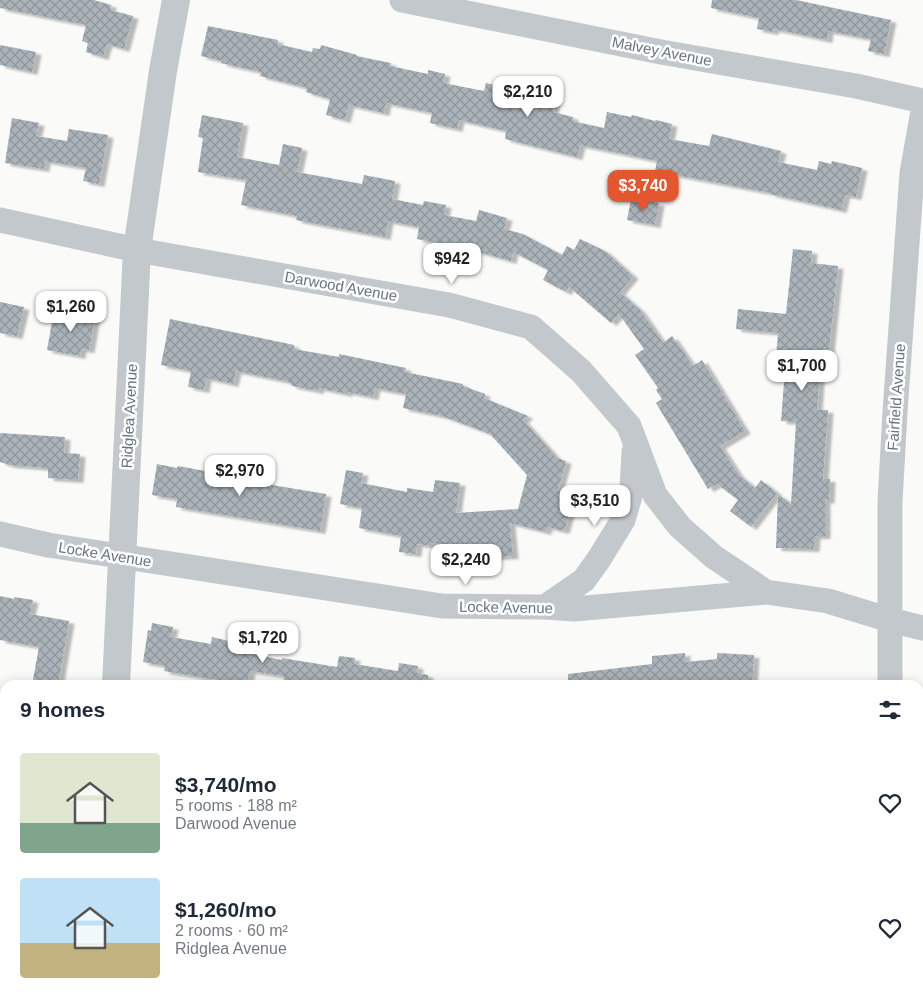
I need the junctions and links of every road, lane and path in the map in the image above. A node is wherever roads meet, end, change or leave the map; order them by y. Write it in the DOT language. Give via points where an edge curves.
graph roads {
  1 [pos="176,0"];
  2 [pos="402,0"];
  3 [pos="923,101"];
  4 [pos="923,111"];
  5 [pos="0,220"];
  6 [pos="137,250"];
  7 [pos="634,442"];
  8 [pos="0,534"];
  9 [pos="122,556"];
  10 [pos="766,592"];
  11 [pos="544,607"];
  12 [pos="890,620"];
  13 [pos="923,628"];
  14 [pos="116,680"];
  15 [pos="890,680"];
  1 -- 6 [label="street, Ridglea Avenue"];
  2 -- 3 [label="street, Malvey Avenue"];
  4 -- 12 [label="street, Fairfield Avenue" via="912,173 895,412 890,502"];
  5 -- 6 [label="street, Darwood Avenue"];
  6 -- 7 [label="street, Darwood Avenue" via="449,305 531,327 581,371 629,426"];
  6 -- 9 [label="street, Ridglea Avenue"];
  7 -- 10 [label="street, Darwood Avenue" via="655,495 680,527 714,558"];
  7 -- 11 [label="street" via="632,489 623,520 584,580"];
  8 -- 9 [label="street, Locke Avenue"];
  9 -- 11 [label="street, Locke Avenue" via="442,606"];
  9 -- 14 [label="street, Ridglea Avenue"];
  10 -- 11 [label="street, Locke Avenue" via="574,609"];
  10 -- 12 [label="street, Locke Avenue" via="828,601"];
  12 -- 13 [label="street, Locke Avenue"];
  12 -- 15 [label="street, Fairfield Avenue"];
}
